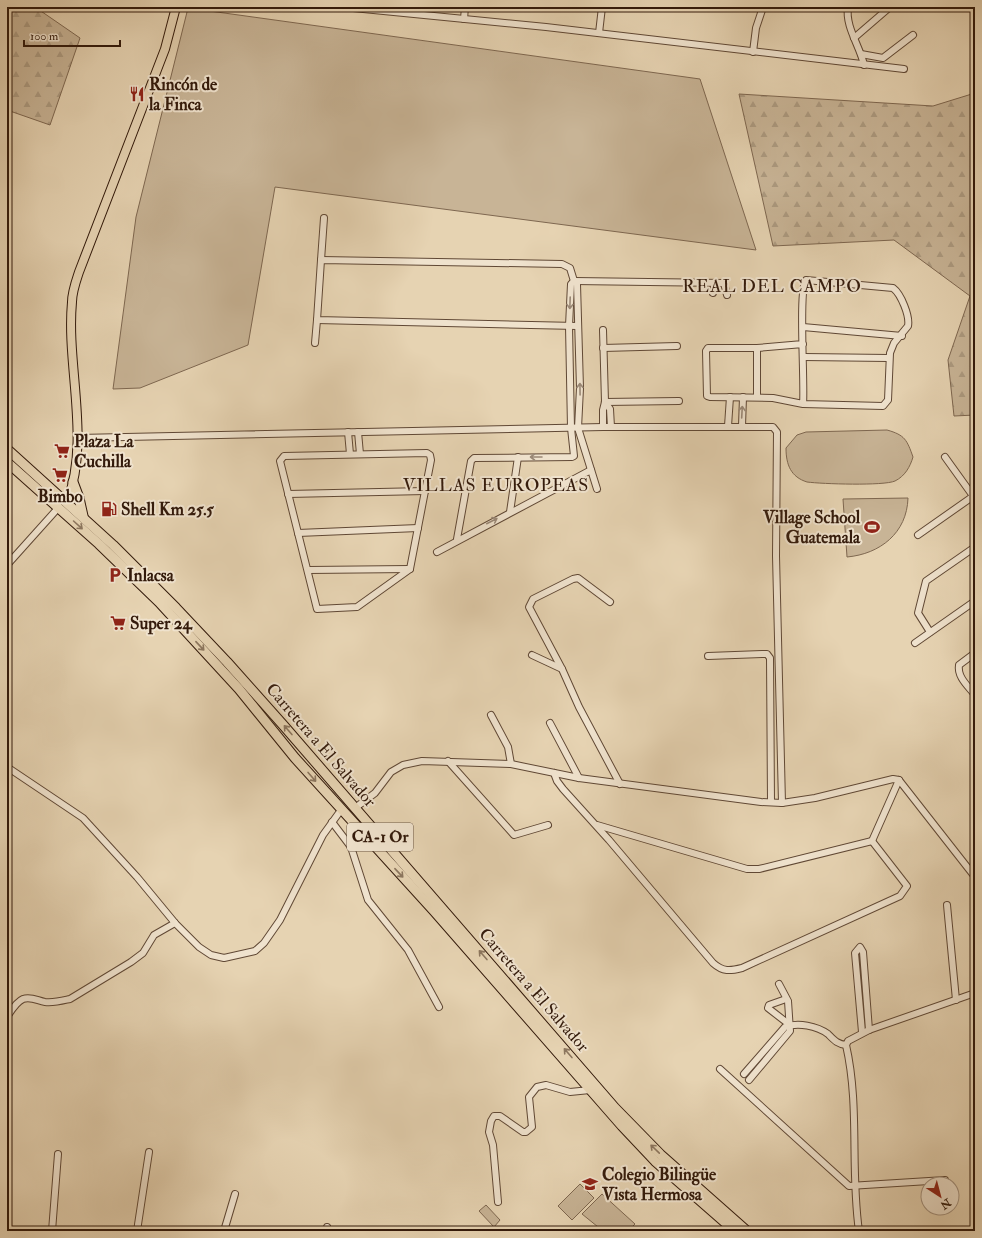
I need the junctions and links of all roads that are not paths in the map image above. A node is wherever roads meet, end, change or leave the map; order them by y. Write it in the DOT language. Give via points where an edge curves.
graph roads {
  1 [pos="176,7"];
  2 [pos="343,7"];
  3 [pos="465,7"];
  4 [pos="602,7"];
  5 [pos="763,7"];
  6 [pos="848,7"];
  7 [pos="890,7"];
  8 [pos="464,19"];
  9 [pos="599,33"];
  10 [pos="913,35"];
  11 [pos="854,38"];
  12 [pos="753,52"];
  13 [pos="861,54"];
  14 [pos="864,65"];
  15 [pos="904,69"];
  16 [pos="324,218"];
  17 [pos="321,260"];
  18 [pos="574,281"];
  19 [pos="715,283"];
  20 [pos="713,293"];
  21 [pos="727,294"];
  22 [pos="317,320"];
  23 [pos="570,326"];
  24 [pos="577,326"];
  25 [pos="803,327"];
  26 [pos="603,330"];
  27 [pos="902,336"];
  28 [pos="315,343"];
  29 [pos="803,344"];
  30 [pos="677,346"];
  31 [pos="603,348"];
  32 [pos="757,348"];
  33 [pos="804,357"];
  34 [pos="889,358"];
  35 [pos="578,367"];
  36 [pos="570,368"];
  37 [pos="730,397"];
  38 [pos="743,397"];
  39 [pos="757,397"];
  40 [pos="679,401"];
  41 [pos="605,402"];
  42 [pos="803,404"];
  43 [pos="728,426"];
  44 [pos="742,426"];
  45 [pos="603,427"];
  46 [pos="611,427"];
  47 [pos="571,428"];
  48 [pos="578,428"];
  49 [pos="348,432"];
  50 [pos="358,432"];
  51 [pos="78,438"];
  52 [pos="583,447"];
  53 [pos="7,448"];
  54 [pos="574,448"];
  55 [pos="350,454"];
  56 [pos="360,454"];
  57 [pos="518,457"];
  58 [pos="945,457"];
  59 [pos="7,462"];
  60 [pos="591,470"];
  61 [pos="73,484"];
  62 [pos="597,489"];
  63 [pos="425,491"];
  64 [pos="288,494"];
  65 [pos="974,496"];
  66 [pos="64,499"];
  67 [pos="59,507"];
  68 [pos="510,512"];
  69 [pos="83,516"];
  70 [pos="418,528"];
  71 [pos="298,533"];
  72 [pos="918,535"];
  73 [pos="457,539"];
  74 [pos="975,547"];
  75 [pos="437,552"];
  76 [pos="7,565"];
  77 [pos="410,569"];
  78 [pos="308,570"];
  79 [pos="975,601"];
  80 [pos="610,602"];
  81 [pos="930,632"];
  82 [pos="914,643"];
  83 [pos="975,653"];
  84 [pos="532,655"];
  85 [pos="708,656"];
  86 [pos="562,670"];
  87 [pos="975,695"];
  88 [pos="491,715"];
  89 [pos="550,723"];
  90 [pos="292,754"];
  91 [pos="448,761"];
  92 [pos="511,764"];
  93 [pos="7,767"];
  94 [pos="554,773"];
  95 [pos="579,778"];
  96 [pos="898,780"];
  97 [pos="620,784"];
  98 [pos="338,788"];
  99 [pos="772,802"];
  100 [pos="782,803"];
  101 [pos="355,808"];
  102 [pos="341,810"];
  103 [pos="332,822"];
  104 [pos="595,824"];
  105 [pos="548,825"];
  106 [pos="872,841"];
  107 [pos="975,877"];
  108 [pos="947,904"];
  109 [pos="175,923"];
  110 [pos="779,984"];
  111 [pos="975,993"];
  112 [pos="786,999"];
  113 [pos="956,1000"];
  114 [pos="438,1007"];
  115 [pos="7,1017"];
  116 [pos="790,1025"];
  117 [pos="869,1030"];
  118 [pos="862,1032"];
  119 [pos="846,1045"];
  120 [pos="766,1053"];
  121 [pos="720,1069"];
  122 [pos="744,1074"];
  123 [pos="749,1080"];
  124 [pos="590,1090"];
  125 [pos="149,1152"];
  126 [pos="58,1154"];
  127 [pos="920,1182"];
  128 [pos="856,1186"];
  129 [pos="235,1194"];
  130 [pos="498,1202"];
  131 [pos="52,1231"];
  132 [pos="137,1231"];
  133 [pos="224,1231"];
  134 [pos="735,1231"];
  135 [pos="747,1231"];
  136 [pos="859,1231"];
  1 -- 51 [label="main road" via="165,49 75,286 72,317"];
  2 -- 8 [label="street"];
  3 -- 8 [label="street"];
  4 -- 9 [label="street"];
  5 -- 12 [label="street" via="756,28"];
  6 -- 11 [label="street" via="848,18"];
  7 -- 11 [label="street"];
  8 -- 9 [label="street"];
  9 -- 12 [label="street"];
  10 -- 13 [label="street" via="883,58"];
  11 -- 13 [label="street"];
  12 -- 14 [label="street"];
  13 -- 14 [label="street"];
  14 -- 15 [label="street"];
  16 -- 17 [label="street"];
  17 -- 18 [label="street" via="562,264 570,268"];
  17 -- 22 [label="street"];
  18 -- 19 [label="street"];
  18 -- 23 [label="street, one-way" via="571,284"];
  18 -- 24 [label="street" via="577,284"];
  19 -- 20 [label="street"];
  19 -- 21 [label="street" via="724,284"];
  22 -- 23 [label="street"];
  22 -- 28 [label="street"];
  23 -- 24 [label="street"];
  23 -- 36 [label="street"];
  24 -- 35 [label="street"];
  25 -- 27 [label="street"];
  25 -- 27 [label="street" via="804,282 808,279 844,282 894,289 908,316 908,326"];
  25 -- 29 [label="street"];
  26 -- 31 [label="street"];
  27 -- 34 [label="street" via="894,343"];
  29 -- 32 [label="street"];
  29 -- 33 [label="street"];
  30 -- 31 [label="street"];
  31 -- 41 [label="street"];
  32 -- 37 [label="street" via="706,349 706,396"];
  32 -- 39 [label="street"];
  33 -- 34 [label="street"];
  33 -- 42 [label="street"];
  34 -- 42 [label="street" via="888,400 885,405"];
  35 -- 36 [label="street"];
  48 -- 35 [label="street, one-way"];
  36 -- 47 [label="street"];
  37 -- 38 [label="street"];
  37 -- 43 [label="street"];
  38 -- 39 [label="street"];
  44 -- 38 [label="street, one-way"];
  39 -- 42 [label="street"];
  40 -- 41 [label="street"];
  41 -- 45 [label="street"];
  41 -- 46 [label="street" via="610,409"];
  43 -- 44 [label="street"];
  43 -- 46 [label="street"];
  44 -- 100 [label="street" via="776,428 776,556"];
  45 -- 46 [label="street"];
  45 -- 48 [label="street"];
  47 -- 48 [label="street"];
  47 -- 50 [label="street"];
  47 -- 54 [label="street"];
  48 -- 52 [label="street"];
  49 -- 50 [label="street"];
  49 -- 51 [label="street"];
  49 -- 55 [label="street"];
  50 -- 56 [label="street"];
  51 -- 61 [label="main road"];
  52 -- 54 [label="street"];
  52 -- 60 [label="street"];
  53 -- 66 [label="highway, Carretera a El Salvador / CA-1 Or"];
  54 -- 57 [label="street, one-way" via="575,453 572,457"];
  55 -- 56 [label="street"];
  55 -- 64 [label="street" via="281,458"];
  56 -- 63 [label="street" via="430,455"];
  57 -- 68 [label="street"];
  57 -- 73 [label="street" via="472,459"];
  58 -- 65 [label="street"];
  59 -- 67 [label="highway, Carretera a El Salvador / CA-1 Or"];
  60 -- 62 [label="street"];
  60 -- 68 [label="street"];
  61 -- 66 [label="highway"];
  61 -- 69 [label="highway"];
  63 -- 64 [label="street"];
  63 -- 70 [label="street"];
  64 -- 71 [label="street"];
  65 -- 72 [label="street"];
  66 -- 69 [label="highway, Carretera a El Salvador / CA-1 Or"];
  67 -- 76 [label="street"];
  67 -- 90 [label="highway, Carretera a El Salvador / CA-1 Or, one-way" via="120,563 199,645"];
  73 -- 68 [label="street, one-way"];
  98 -- 69 [label="highway, Carretera a El Salvador / CA-1 Or, one-way" via="176,608"];
  70 -- 71 [label="street"];
  70 -- 77 [label="street"];
  71 -- 78 [label="street"];
  73 -- 75 [label="street"];
  74 -- 81 [label="street" via="926,581 918,612"];
  77 -- 78 [label="street"];
  77 -- 78 [label="street" via="357,607 322,610 315,606"];
  79 -- 81 [label="street"];
  80 -- 86 [label="street" via="578,578 530,603 529,607"];
  81 -- 82 [label="street"];
  83 -- 87 [label="street" via="959,665 958,671"];
  84 -- 86 [label="street"];
  85 -- 99 [label="street" via="767,654 770,658"];
  86 -- 97 [label="street"];
  88 -- 92 [label="street" via="508,747"];
  89 -- 95 [label="street"];
  90 -- 98 [label="highway" via="297,747 324,778"];
  90 -- 102 [label="highway, Carretera a El Salvador / CA-1 Or, one-way"];
  91 -- 92 [label="street"];
  91 -- 101 [label="street" via="422,761 403,765 391,772 375,793"];
  91 -- 105 [label="street" via="514,835"];
  92 -- 94 [label="street"];
  93 -- 109 [label="street" via="83,818"];
  94 -- 95 [label="street"];
  94 -- 104 [label="street" via="563,789"];
  95 -- 97 [label="street"];
  96 -- 100 [label="street" via="888,779 815,798"];
  96 -- 106 [label="street"];
  96 -- 107 [label="street"];
  97 -- 99 [label="street"];
  98 -- 101 [label="highway, Carretera a El Salvador / CA-1 Or"];
  99 -- 100 [label="street"];
  135 -- 101 [label="highway, Carretera a El Salvador / CA-1 Or, one-way" via="632,1127"];
  102 -- 103 [label="street"];
  102 -- 124 [label="highway, Carretera a El Salvador / CA-1 Or, one-way" via="434,911"];
  103 -- 109 [label="street" via="280,920 255,951 224,958 211,955"];
  103 -- 114 [label="street" via="351,847 368,900 408,950"];
  104 -- 106 [label="street" via="747,869 759,869"];
  104 -- 106 [label="street" via="713,963 729,972 900,896 906,886"];
  108 -- 113 [label="street"];
  109 -- 115 [label="street" via="154,936 143,953 131,962 70,999 45,1002 23,999"];
  110 -- 112 [label="street"];
  111 -- 113 [label="street"];
  112 -- 116 [label="street"];
  112 -- 116 [label="street" via="769,1005 768,1008"];
  113 -- 117 [label="street"];
  116 -- 119 [label="street" via="812,1027 826,1033 836,1042"];
  116 -- 120 [label="street" via="785,1027"];
  117 -- 118 [label="street"];
  117 -- 118 [label="street" via="863,952 860,947 855,953"];
  118 -- 119 [label="street"];
  119 -- 128 [label="street" via="852,1078"];
  120 -- 122 [label="street"];
  120 -- 123 [label="street"];
  121 -- 128 [label="street" via="843,1182 849,1186"];
  124 -- 130 [label="street" via="570,1092 546,1085 537,1087 529,1097 532,1127 526,1132 500,1116 492,1118 489,1132 493,1144"];
  124 -- 134 [label="highway, Carretera a El Salvador / CA-1 Or" via="655,1161"];
  125 -- 132 [label="street"];
  126 -- 131 [label="street"];
  127 -- 128 [label="street"];
  128 -- 136 [label="street"];
  129 -- 133 [label="street"];
}
